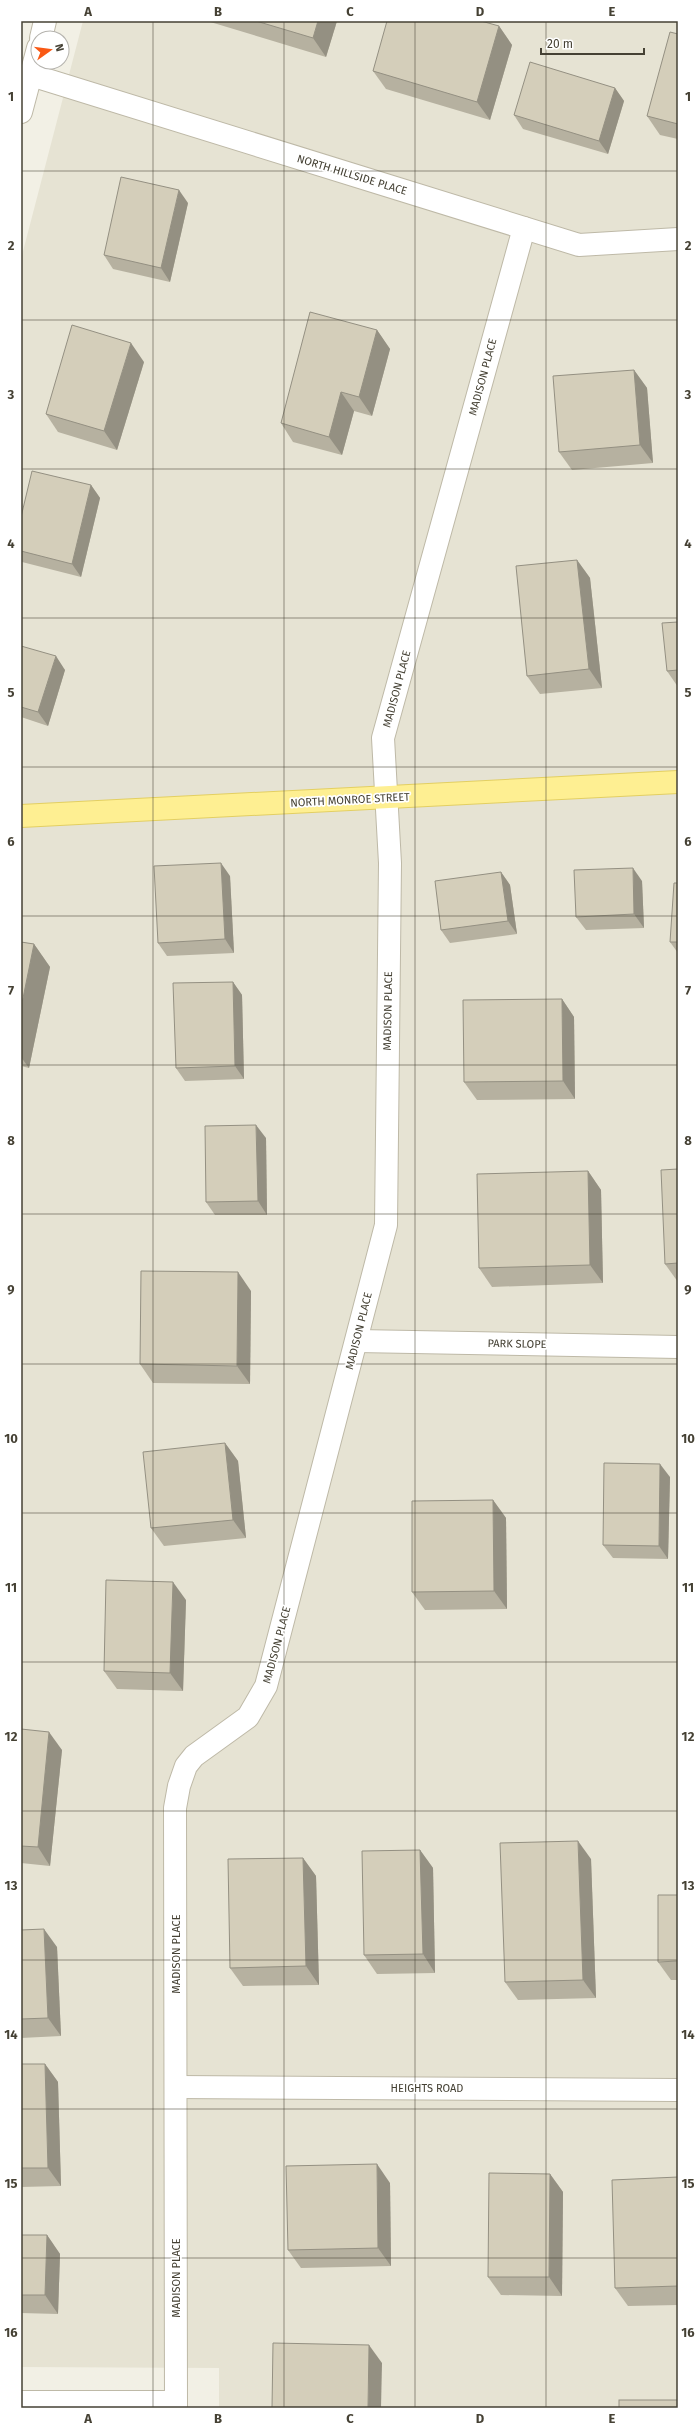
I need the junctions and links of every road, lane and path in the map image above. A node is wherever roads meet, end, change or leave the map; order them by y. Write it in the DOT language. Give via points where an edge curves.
graph roads {
  1 [pos="30,69"];
  2 [pos="49,70"];
  3 [pos="21,112"];
  4 [pos="524,228"];
  5 [pos="678,239"];
  6 [pos="678,782"];
  7 [pos="386,798"];
  8 [pos="21,816"];
  9 [pos="357,1341"];
  10 [pos="678,1347"];
  11 [pos="176,2087"];
  12 [pos="678,2090"];
  13 [pos="21,2402"];
  14 [pos="176,2405"];
  1 -- 3 [label="street"];
  2 -- 4 [label="street, NORTH HILLSIDE PLACE"];
  4 -- 5 [label="street, NORTH HILLSIDE PLACE" via="579,245"];
  4 -- 7 [label="street, MADISON PLACE" via="383,738"];
  6 -- 7 [label="main road, NORTH MONROE STREET"];
  7 -- 8 [label="main road, NORTH MONROE STREET"];
  7 -- 9 [label="street, MADISON PLACE" via="390,863 386,1225"];
  9 -- 10 [label="street, PARK SLOPE"];
  9 -- 11 [label="street, MADISON PLACE" via="266,1686 248,1717 194,1756 186,1766 179,1786 176,1808"];
  11 -- 12 [label="street, HEIGHTS ROAD"];
  11 -- 14 [label="street, MADISON PLACE"];
  13 -- 14 [label="street"];
}
